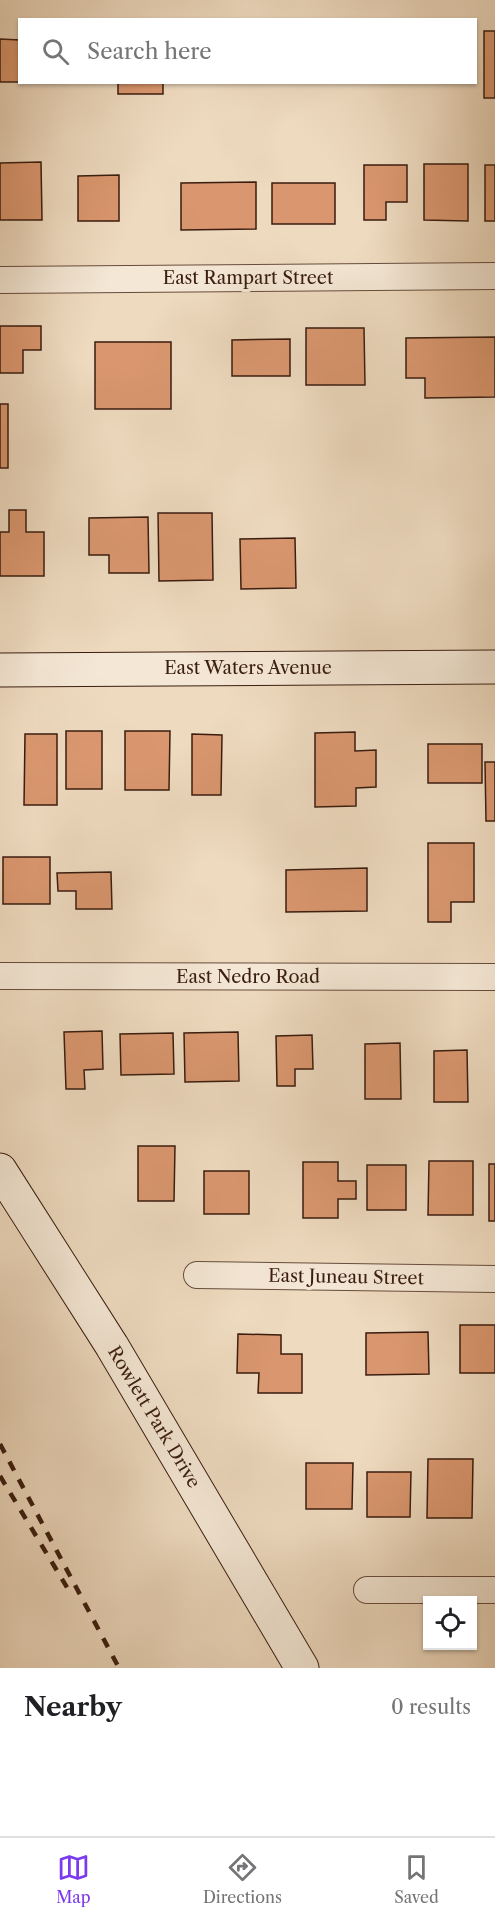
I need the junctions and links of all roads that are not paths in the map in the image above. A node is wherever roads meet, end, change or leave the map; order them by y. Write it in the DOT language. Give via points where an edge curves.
graph roads {
  1 [pos="495,276"];
  2 [pos="0,280"];
  3 [pos="495,667"];
  4 [pos="0,670"];
  5 [pos="0,976"];
  6 [pos="495,977"];
  7 [pos="0,1170"];
  8 [pos="196,1275"];
  9 [pos="495,1279"];
  10 [pos="367,1590"];
  11 [pos="495,1590"];
  12 [pos="302,1668"];
  1 -- 2 [label="street, East Rampart Street"];
  3 -- 4 [label="street, East Waters Avenue"];
  5 -- 6 [label="street, East Nedro Road"];
  7 -- 12 [label="street, Rowlett Park Drive" via="112,1346"];
  8 -- 9 [label="street, East Juneau Street"];
  10 -- 11 [label="street"];
}
